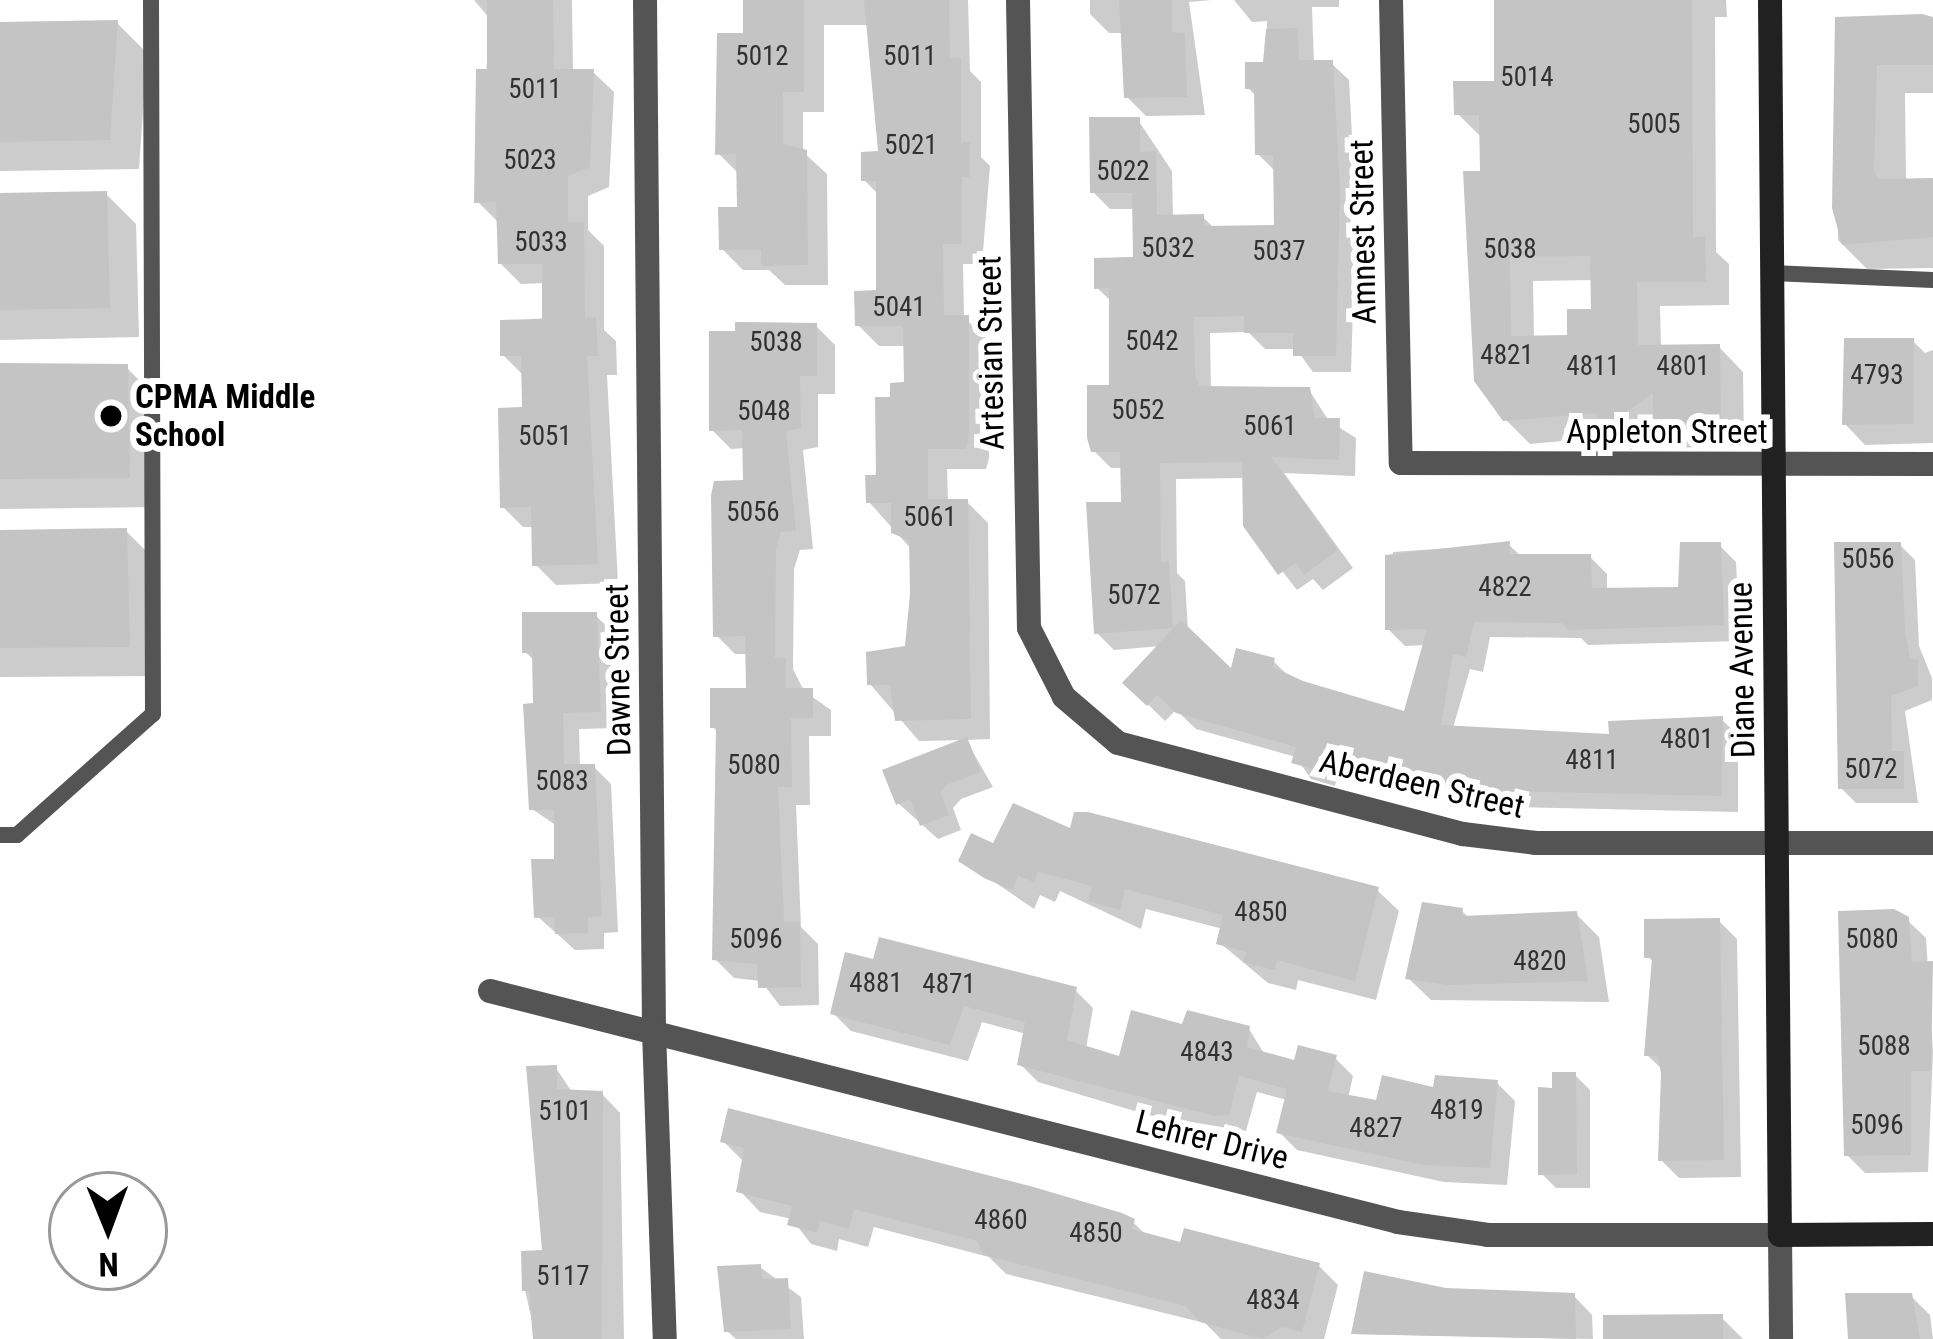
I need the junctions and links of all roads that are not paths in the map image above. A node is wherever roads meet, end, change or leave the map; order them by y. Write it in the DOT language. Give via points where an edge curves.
graph roads {
  1 [pos="151,0"];
  2 [pos="645,0"];
  3 [pos="1018,0"];
  4 [pos="1390,0"];
  5 [pos="1770,0"];
  6 [pos="1770,273"];
  7 [pos="1933,280"];
  8 [pos="1401,463"];
  9 [pos="1933,464"];
  10 [pos="1773,466"];
  11 [pos="1064,697"];
  12 [pos="0,836"];
  13 [pos="1933,843"];
  14 [pos="1776,845"];
  15 [pos="490,991"];
  16 [pos="654,1031"];
  17 [pos="1933,1234"];
  18 [pos="1780,1235"];
  19 [pos="664,1339"];
  20 [pos="1781,1339"];
  1 -- 12 [label="lane" via="153,714 17,836"];
  2 -- 16 [label="street, Dawne Street"];
  3 -- 11 [label="street, Artesian Street" via="1029,628"];
  4 -- 8 [label="street, Amnest Street"];
  5 -- 6 [label="street, Diane Avenue"];
  6 -- 7 [label="lane"];
  6 -- 10 [label="street, Diane Avenue"];
  8 -- 10 [label="street, Appleton Street"];
  9 -- 10 [label="street, Appleton Street"];
  10 -- 14 [label="street, Diane Avenue"];
  11 -- 14 [label="street, Aberdeen Street" via="1118,743 1463,834 1536,843"];
  13 -- 14 [label="street, Aberdeen Street"];
  14 -- 18 [label="street, Diane Avenue"];
  15 -- 16 [label="street, Lehrer Drive"];
  16 -- 18 [label="street, Lehrer Drive" via="1398,1222 1489,1235"];
  16 -- 19 [label="street, Dawne Street"];
  17 -- 18 [label="street, Lehrer Drive"];
  18 -- 20 [label="street, Diane Avenue"];
}
